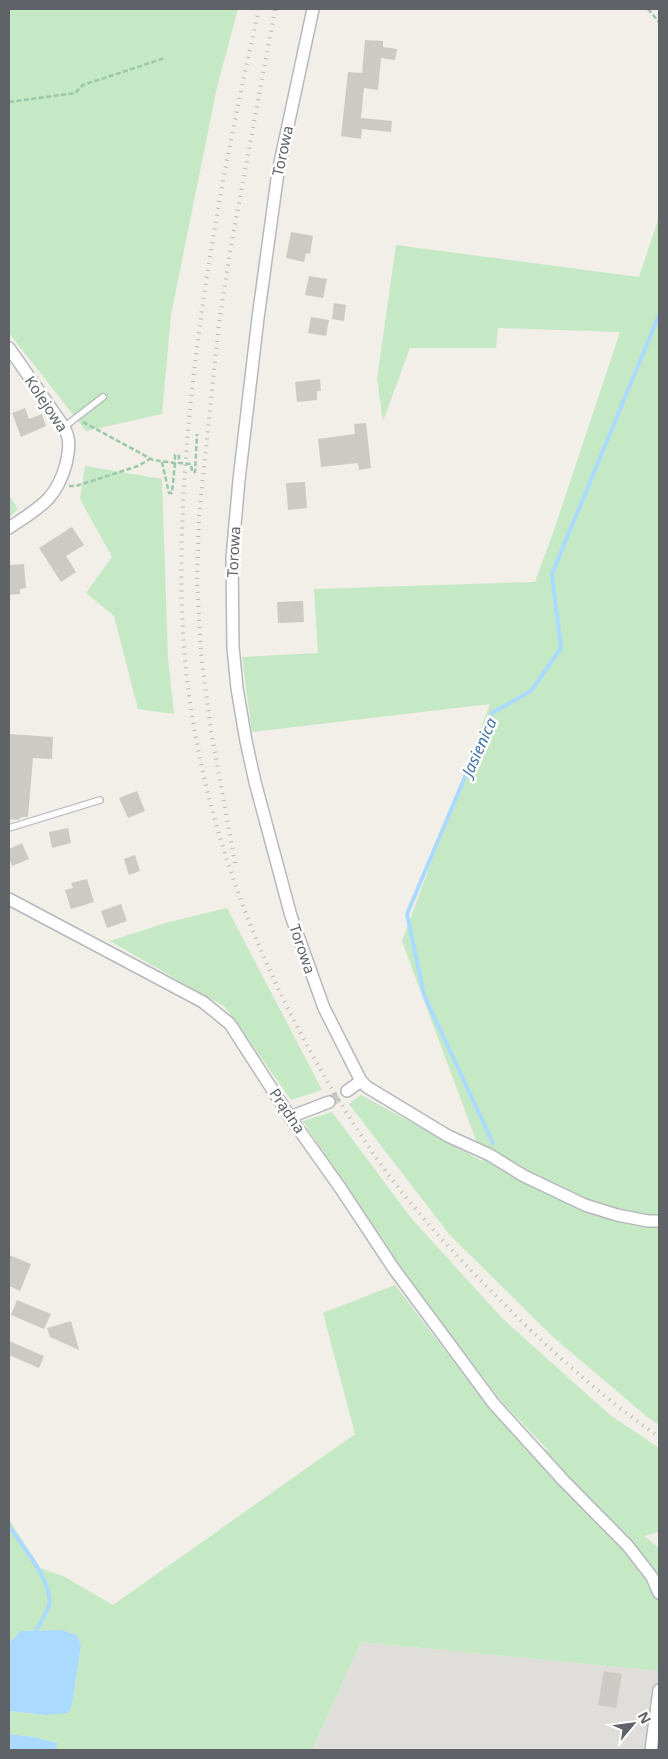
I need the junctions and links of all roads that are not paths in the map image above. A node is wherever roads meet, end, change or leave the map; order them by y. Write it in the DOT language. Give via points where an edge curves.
graph roads {
  1 [pos="313,9"];
  2 [pos="9,348"];
  3 [pos="103,397"];
  4 [pos="64,427"];
  5 [pos="9,528"];
  6 [pos="100,800"];
  7 [pos="9,828"];
  8 [pos="9,899"];
  9 [pos="361,1081"];
  10 [pos="347,1091"];
  11 [pos="329,1102"];
  12 [pos="290,1117"];
  13 [pos="659,1221"];
  14 [pos="659,1593"];
  15 [pos="659,1690"];
  16 [pos="651,1750"];
  1 -- 9 [label="street, Torowa" via="278,172 258,318 232,558 233,646 246,741 291,916 324,1008"];
  2 -- 4 [label="street, Kolejowa"];
  3 -- 4 [label="lane"];
  4 -- 5 [label="street, Kolejowa" via="70,442 58,487 43,505"];
  6 -- 7 [label="lane"];
  8 -- 12 [label="street, Prądna" via="203,1002 230,1024"];
  9 -- 10 [label="street"];
  9 -- 13 [label="street" via="448,1136 585,1205 617,1215"];
  11 -- 12 [label="street"];
  12 -- 14 [label="street, Prądna" via="394,1269 494,1404 628,1546 652,1577"];
  15 -- 16 [label="street"];
}
